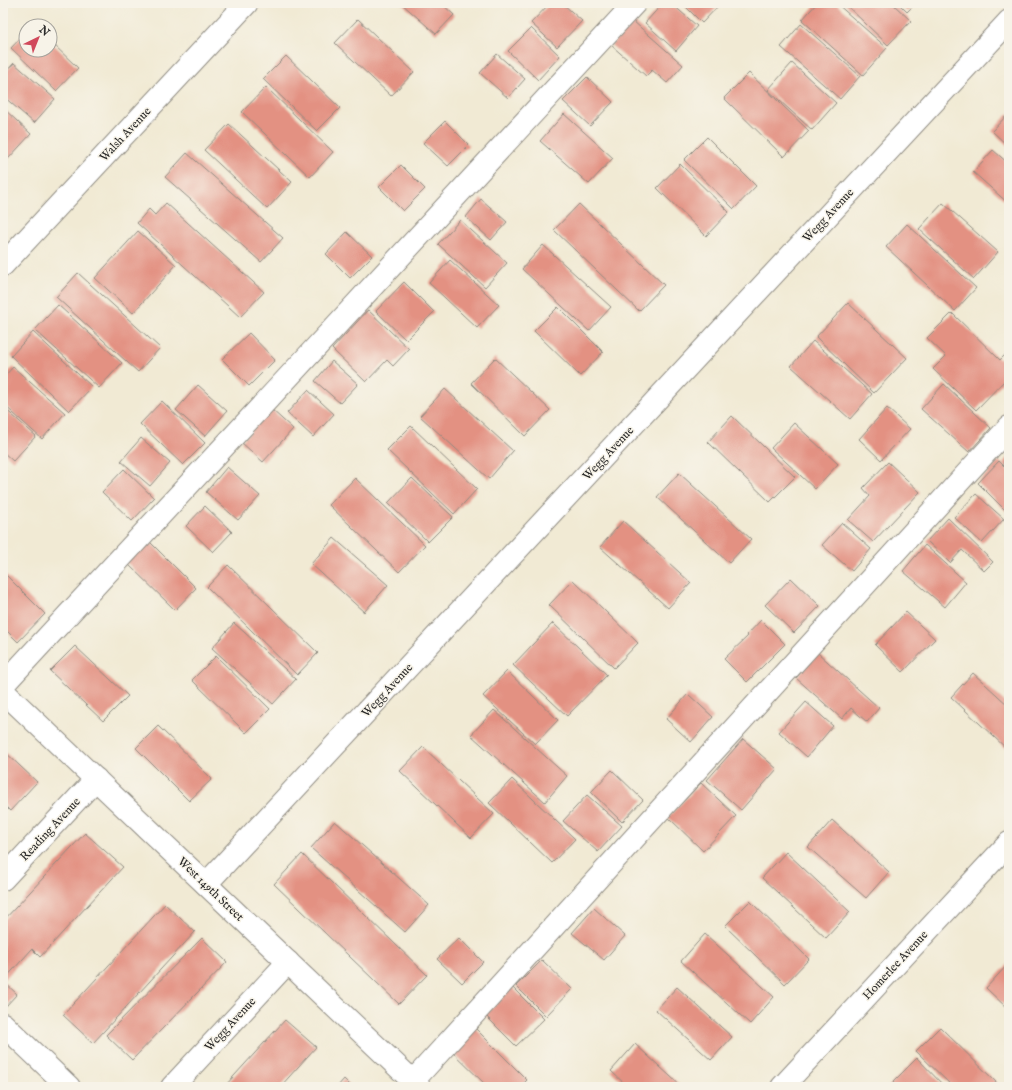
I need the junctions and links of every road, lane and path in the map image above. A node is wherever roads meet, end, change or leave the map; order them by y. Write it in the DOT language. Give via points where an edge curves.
graph roads {
  1 [pos="247,3"];
  2 [pos="635,3"];
  3 [pos="1009,21"];
  4 [pos="3,265"];
  5 [pos="1009,427"];
  6 [pos="3,685"];
  7 [pos="3,691"];
  8 [pos="96,779"];
  9 [pos="1009,843"];
  10 [pos="3,879"];
  11 [pos="206,884"];
  12 [pos="288,962"];
  13 [pos="3,1024"];
  14 [pos="416,1084"];
  15 [pos="69,1087"];
  16 [pos="172,1087"];
  17 [pos="782,1087"];
  1 -- 4 [label="street, Walsh Avenue"];
  2 -- 6 [label="street"];
  3 -- 11 [label="street, Wegg Avenue"];
  5 -- 14 [label="street"];
  7 -- 8 [label="street, West 149th Street"];
  8 -- 10 [label="street, Reading Avenue"];
  8 -- 11 [label="street, West 149th Street"];
  9 -- 17 [label="street, Homerlee Avenue"];
  11 -- 12 [label="street, West 149th Street"];
  12 -- 14 [label="street, West 149th Street"];
  12 -- 16 [label="street, Wegg Avenue"];
  13 -- 15 [label="street"];
}
